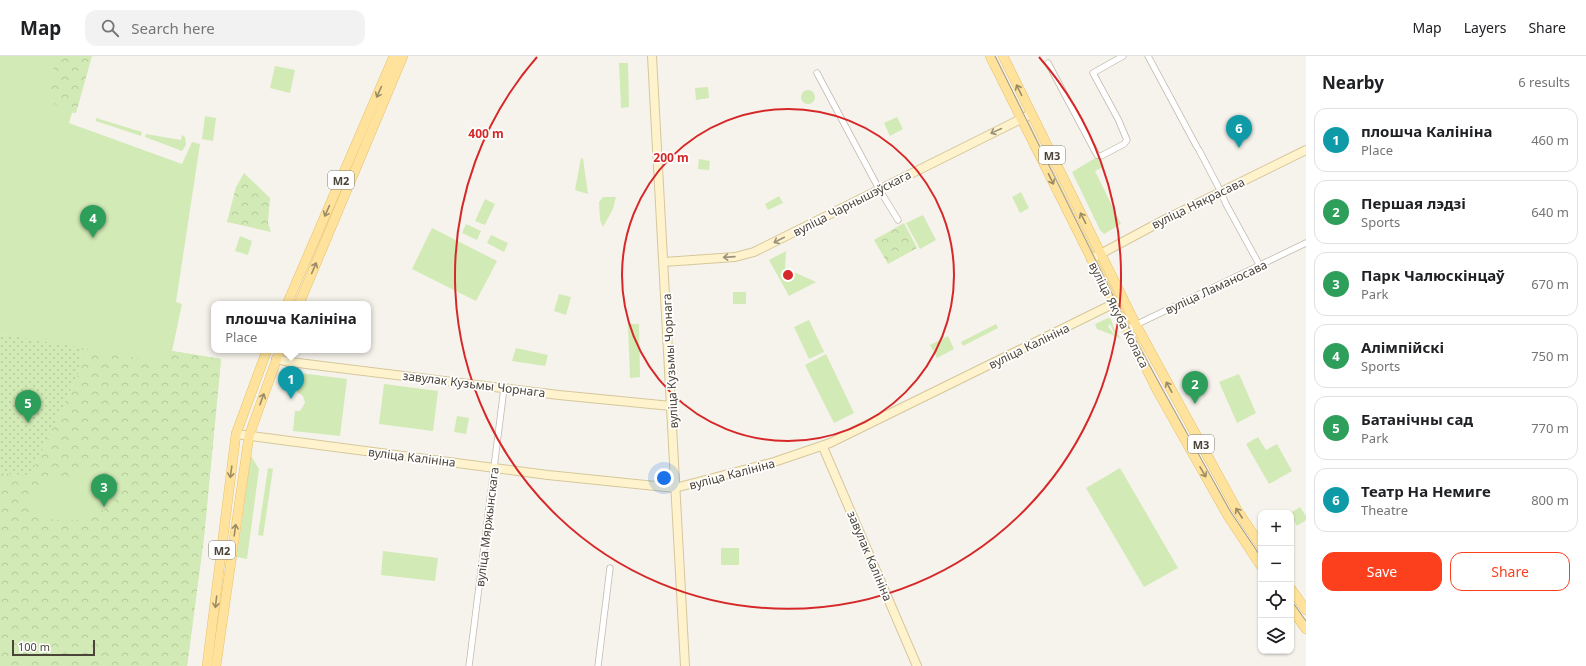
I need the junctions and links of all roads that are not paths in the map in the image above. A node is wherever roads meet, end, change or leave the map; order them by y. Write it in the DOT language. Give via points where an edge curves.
graph roads {
  1 [pos="394,56"];
  2 [pos="403,56"];
  3 [pos="652,56"];
  4 [pos="990,56"];
  5 [pos="1003,56"];
  6 [pos="1123,56"];
  7 [pos="1148,56"];
  8 [pos="1048,63"];
  9 [pos="817,73"];
  10 [pos="1031,114"];
  11 [pos="1021,119"];
  12 [pos="1306,150"];
  13 [pos="879,189"];
  14 [pos="1221,192"];
  15 [pos="898,220"];
  16 [pos="1306,243"];
  17 [pos="1101,253"];
  18 [pos="1091,259"];
  19 [pos="664,262"];
  20 [pos="1260,266"];
  21 [pos="1123,299"];
  22 [pos="288,301"];
  23 [pos="300,301"];
  24 [pos="1113,304"];
  25 [pos="1136,324"];
  26 [pos="1125,330"];
  27 [pos="266,353"];
  28 [pos="278,354"];
  29 [pos="504,388"];
  30 [pos="671,406"];
  31 [pos="236,434"];
  32 [pos="249,436"];
  33 [pos="823,447"];
  34 [pos="494,468"];
  35 [pos="675,488"];
  36 [pos="1258,542"];
  37 [pos="1258,561"];
  38 [pos="610,568"];
  39 [pos="1294,593"];
  40 [pos="1306,610"];
  41 [pos="1294,612"];
  42 [pos="1306,629"];
  43 [pos="207,666"];
  44 [pos="216,666"];
  45 [pos="469,666"];
  46 [pos="598,666"];
  47 [pos="685,666"];
  48 [pos="917,666"];
  1 -- 22 [label="main road, М2, one-way"];
  23 -- 2 [label="main road, М2, one-way"];
  3 -- 19 [label="main road, вуліца Кузьмы Чорнага"];
  4 -- 11 [label="main road, вуліца Якуба Коласа / М3"];
  10 -- 5 [label="main road, вуліца Якуба Коласа / М3, one-way"];
  6 -- 8 [label="street" via="1093,73 1127,140 1101,156 1097,155"];
  7 -- 14 [label="street"];
  9 -- 13 [label="street"];
  10 -- 11 [label="main road, вуліца Чарнышэўскага"];
  17 -- 10 [label="main road, вуліца Якуба Коласа / М3, one-way"];
  11 -- 13 [label="main road, вуліца Чарнышэўскага, one-way"];
  11 -- 18 [label="main road, вуліца Якуба Коласа / М3, one-way"];
  12 -- 14 [label="main road, вуліца Някрасава"];
  13 -- 15 [label="street"];
  13 -- 19 [label="main road, вуліца Чарнышэўскага, one-way" via="754,252 735,257"];
  14 -- 17 [label="main road, вуліца Някрасава"];
  14 -- 20 [label="street"];
  16 -- 20 [label="street, вуліца Ламаносава"];
  17 -- 18 [label="main road, вуліца Някрасава"];
  17 -- 21 [label="main road, вуліца Якуба Коласа / М3"];
  18 -- 24 [label="main road, вуліца Якуба Коласа / М3"];
  19 -- 30 [label="main road, вуліца Кузьмы Чорнага"];
  20 -- 25 [label="street, вуліца Ламаносава"];
  21 -- 24 [label="main road, вуліца Калініна"];
  21 -- 25 [label="main road, вуліца Якуба Коласа / М3"];
  24 -- 26 [label="main road, вуліца Якуба Коласа / М3"];
  24 -- 33 [label="main road, вуліца Калініна"];
  25 -- 26 [label="street, вуліца Ламаносава"];
  36 -- 25 [label="main road, вуліца Якуба Коласа / М3, one-way" via="1237,510"];
  26 -- 37 [label="main road, вуліца Якуба Коласа / М3, one-way" via="1228,516"];
  27 -- 31 [label="main road, М2"];
  28 -- 29 [label="main road, завулак Кузьмы Чорнага" via="289,362"];
  32 -- 28 [label="main road, М2, one-way"];
  29 -- 30 [label="main road, завулак Кузьмы Чорнага"];
  29 -- 34 [label="street, вуліца Мяржынскага"];
  30 -- 35 [label="main road, вуліца Кузьмы Чорнага"];
  31 -- 32 [label="main road, вуліца Калініна"];
  31 -- 43 [label="main road, М2, one-way"];
  32 -- 34 [label="main road, вуліца Калініна"];
  44 -- 32 [label="main road, М2, one-way"];
  33 -- 35 [label="main road, вуліца Калініна"];
  33 -- 48 [label="main road, завулак Калініна"];
  34 -- 35 [label="main road, вуліца Калініна"];
  34 -- 45 [label="street, вуліца Мяржынскага"];
  35 -- 47 [label="main road, вуліца Кузьмы Чорнага"];
  38 -- 46 [label="street"];
  39 -- 40 [label="main road"];
  41 -- 42 [label="main road"];
}
